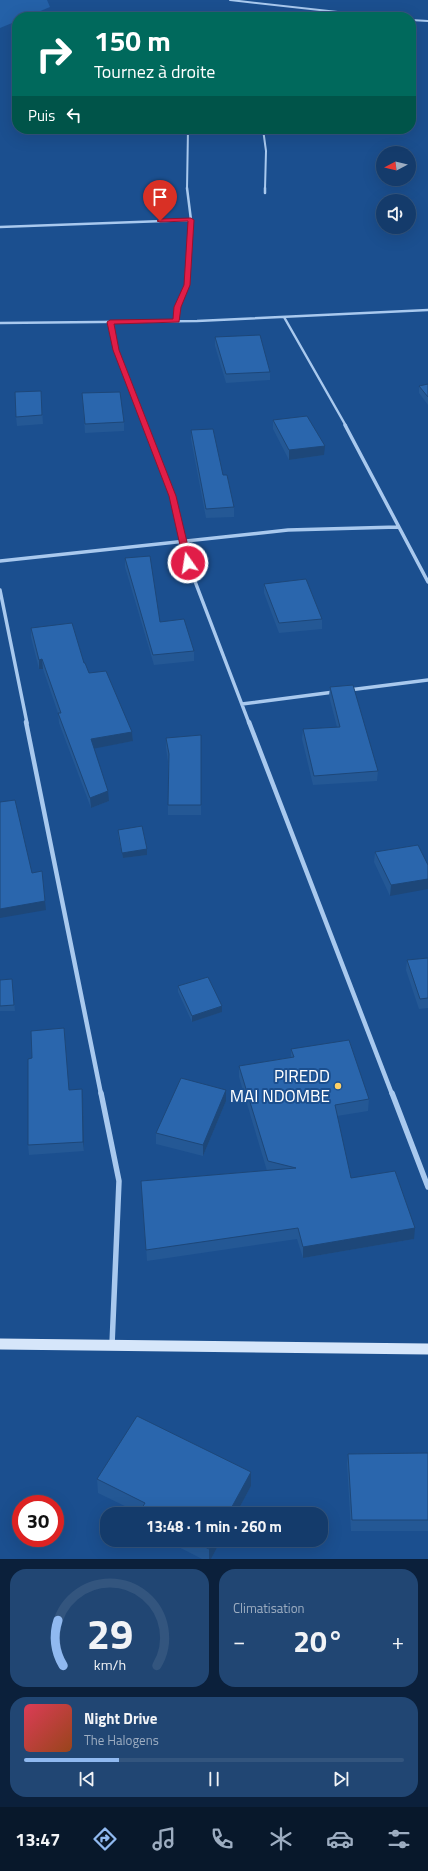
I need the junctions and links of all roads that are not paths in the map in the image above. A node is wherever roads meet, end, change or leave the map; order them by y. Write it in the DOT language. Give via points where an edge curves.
graph roads {
  1 [pos="230,0"];
  2 [pos="338,12"];
  3 [pos="416,20"];
  4 [pos="428,21"];
  5 [pos="188,134"];
  6 [pos="264,134"];
  7 [pos="265,193"];
  8 [pos="191,220"];
  9 [pos="0,227"];
  10 [pos="428,310"];
  11 [pos="284,317"];
  12 [pos="176,321"];
  13 [pos="110,322"];
  14 [pos="0,323"];
  15 [pos="398,527"];
  16 [pos="183,542"];
  17 [pos="0,561"];
  18 [pos="428,582"];
  19 [pos="0,590"];
  20 [pos="428,680"];
  21 [pos="242,704"];
  22 [pos="428,1187"];
  23 [pos="0,1344"];
  24 [pos="112,1345"];
  25 [pos="428,1349"];
  1 -- 2 [label="street"];
  3 -- 4 [label="street"];
  5 -- 8 [label="street" via="187,195"];
  6 -- 7 [label="street"];
  8 -- 9 [label="street"];
  8 -- 12 [label="street" via="187,285 178,307"];
  10 -- 11 [label="street"];
  11 -- 12 [label="street"];
  11 -- 15 [label="street" via="354,440"];
  12 -- 13 [label="street"];
  13 -- 14 [label="street"];
  13 -- 16 [label="street" via="116,350 172,496"];
  15 -- 16 [label="street" via="288,530"];
  15 -- 18 [label="street"];
  16 -- 17 [label="street"];
  16 -- 21 [label="street" via="188,563"];
  19 -- 24 [label="street" via="119,1181"];
  20 -- 21 [label="street"];
  21 -- 22 [label="street"];
  23 -- 24 [label="street"];
  24 -- 25 [label="street"];
}
